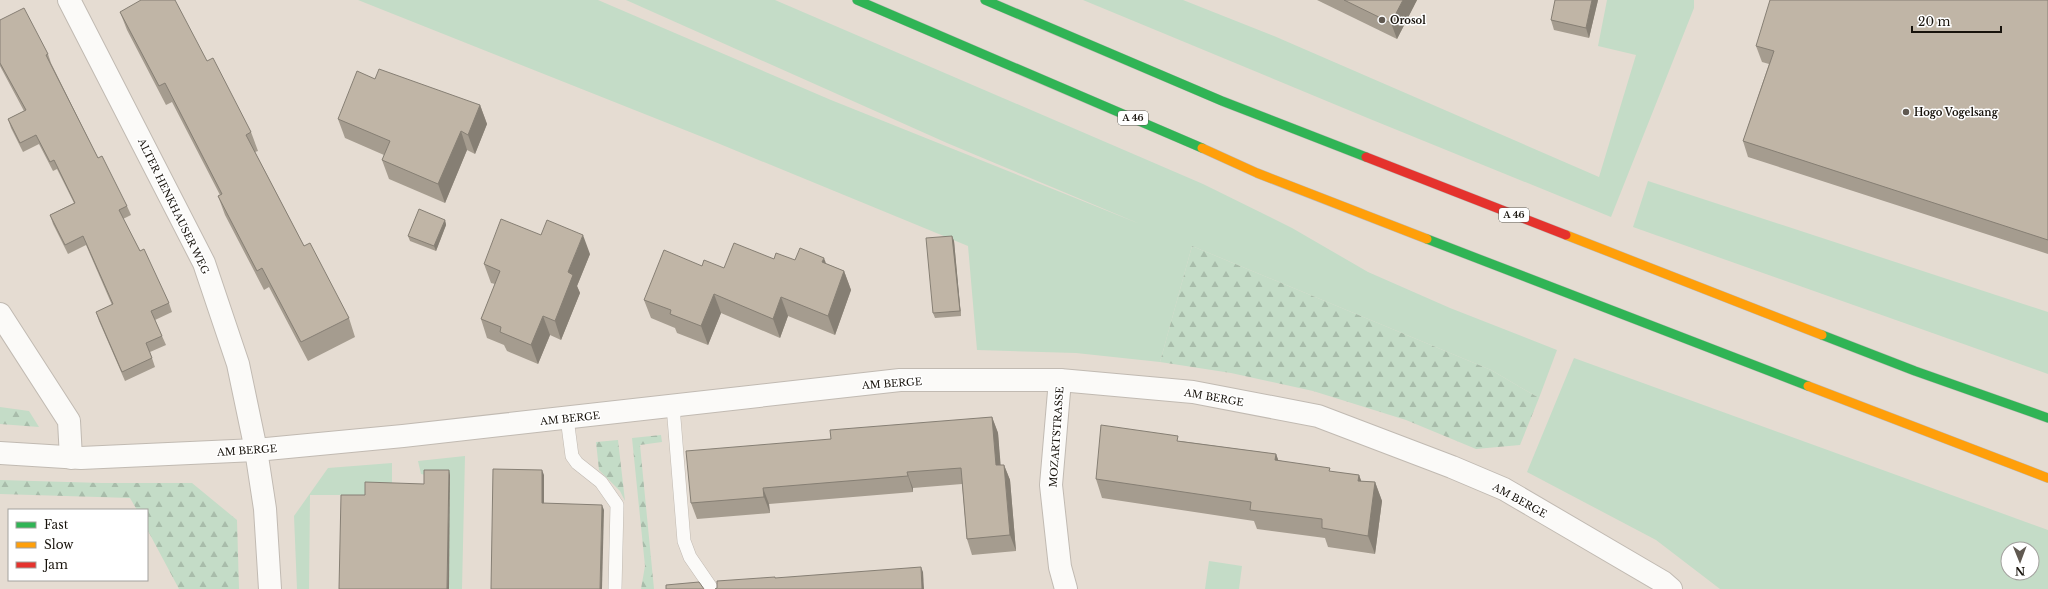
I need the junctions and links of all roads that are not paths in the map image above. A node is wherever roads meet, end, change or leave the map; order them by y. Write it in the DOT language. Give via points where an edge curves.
graph roads {
  1 [pos="69,0"];
  2 [pos="856,0"];
  3 [pos="985,0"];
  4 [pos="0,314"];
  5 [pos="1060,380"];
  6 [pos="672,406"];
  7 [pos="566,418"];
  8 [pos="2048,418"];
  9 [pos="256,450"];
  10 [pos="0,453"];
  11 [pos="71,458"];
  12 [pos="2048,478"];
  13 [pos="270,589"];
  14 [pos="615,589"];
  15 [pos="712,589"];
  16 [pos="1066,589"];
  17 [pos="1672,589"];
  1 -- 9 [label="street, ALTER HENKHAUSER WEG" via="204,263 238,364"];
  2 -- 12 [label="highway, A 46" via="1164,131 1257,174"];
  3 -- 8 [label="highway, A 46" via="1244,110 1916,371"];
  4 -- 11 [label="street" via="69,421"];
  5 -- 6 [label="street, AM BERGE" via="900,380"];
  5 -- 16 [label="street, MOZARTSTRASSE" via="1051,485 1060,567"];
  5 -- 17 [label="street, AM BERGE" via="1194,392 1318,416 1504,489"];
  6 -- 7 [label="street, AM BERGE"];
  6 -- 15 [label="lane" via="684,541 690,558"];
  7 -- 9 [label="street, AM BERGE"];
  7 -- 14 [label="lane" via="572,456 601,482 617,505"];
  9 -- 11 [label="street, AM BERGE"];
  9 -- 13 [label="street, ALTER HENKHAUSER WEG" via="265,509"];
  10 -- 11 [label="street, AM BERGE"];
}
